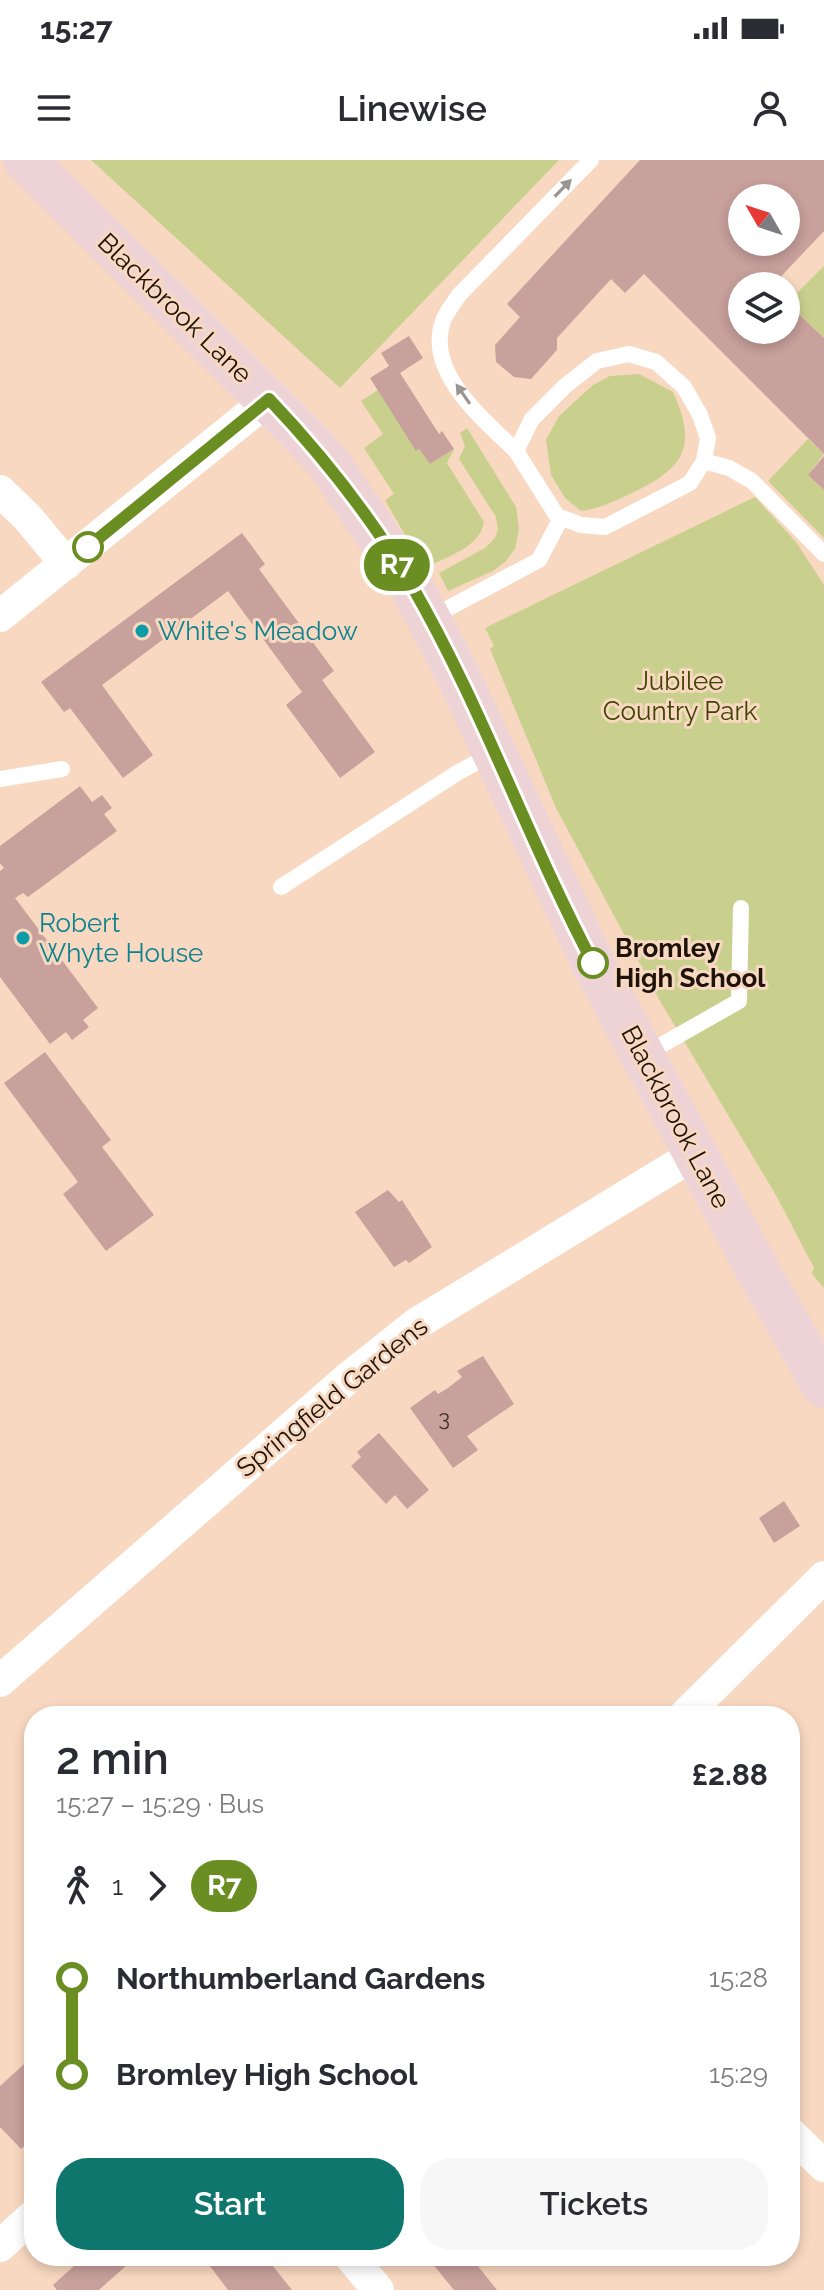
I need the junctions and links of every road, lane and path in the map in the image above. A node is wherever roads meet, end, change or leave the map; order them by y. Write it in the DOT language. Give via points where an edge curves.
graph roads {
  1 [pos="25,160"];
  2 [pos="591,160"];
  3 [pos="269,399"];
  4 [pos="516,451"];
  5 [pos="704,461"];
  6 [pos="0,491"];
  7 [pos="561,518"];
  8 [pos="824,554"];
  9 [pos="66,564"];
  10 [pos="0,616"];
  11 [pos="429,619"];
  12 [pos="494,753"];
  13 [pos="62,769"];
  14 [pos="0,779"];
  15 [pos="281,887"];
  16 [pos="741,908"];
  17 [pos="642,1055"];
  18 [pos="695,1154"];
  19 [pos="824,1386"];
  20 [pos="824,1577"];
  21 [pos="0,1681"];
  22 [pos="694,1706"];
  23 [pos="800,2143"];
  24 [pos="824,2166"];
  25 [pos="24,2224"];
  26 [pos="0,2246"];
  27 [pos="358,2266"];
  28 [pos="378,2290"];
  1 -- 3 [label="street, Blackbrook Lane"];
  4 -- 2 [label="lane, one-way" via="475,412 443,365 438,345 443,319 459,295"];
  3 -- 9 [label="street"];
  3 -- 11 [label="street, Blackbrook Lane" via="330,465"];
  4 -- 5 [label="lane" via="532,419 565,386 597,361 629,354 656,362 684,387 708,438"];
  4 -- 7 [label="lane"];
  5 -- 7 [label="lane" via="690,483 605,527"];
  5 -- 8 [label="lane" via="752,481"];
  6 -- 9 [label="street"];
  7 -- 11 [label="lane" via="539,560"];
  9 -- 10 [label="street"];
  11 -- 12 [label="street, Blackbrook Lane"];
  12 -- 15 [label="lane"];
  12 -- 17 [label="street, Blackbrook Lane"];
  13 -- 14 [label="lane"];
  16 -- 17 [label="lane" via="739,1001"];
  17 -- 18 [label="street, Blackbrook Lane"];
  18 -- 19 [label="street, Blackbrook Lane"];
  18 -- 21 [label="street, Springfield Gardens" via="416,1324"];
  20 -- 22 [label="street"];
  23 -- 24 [label="street"];
  25 -- 26 [label="street"];
  27 -- 28 [label="street"];
}
